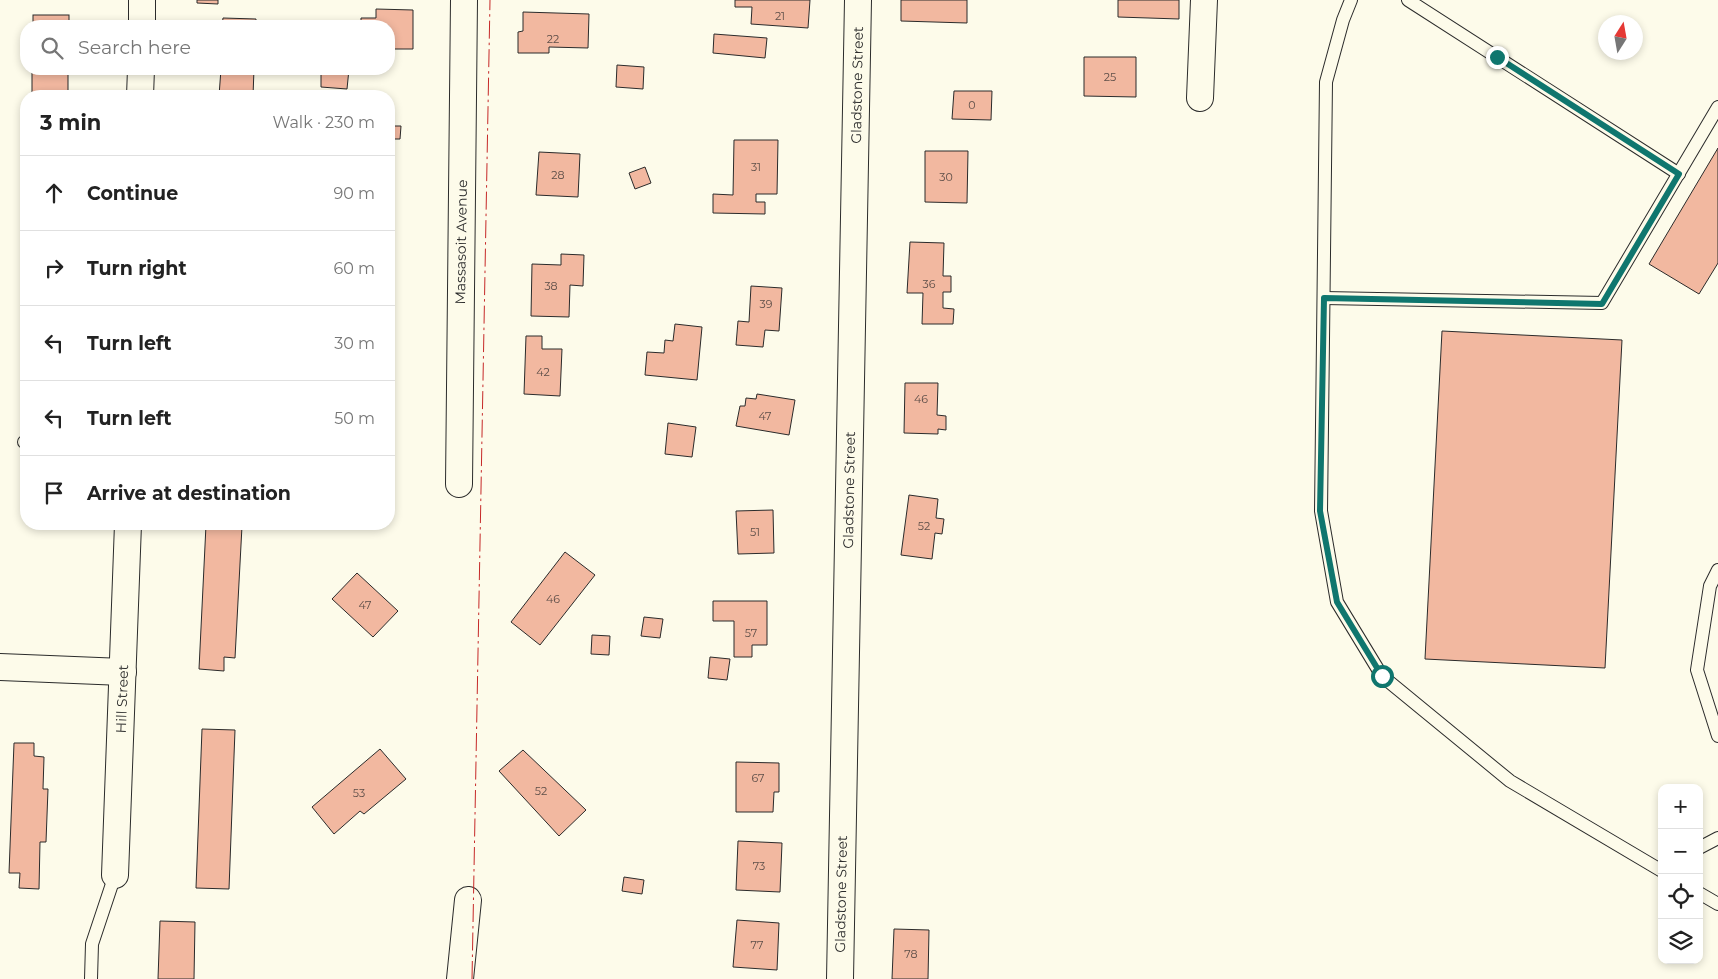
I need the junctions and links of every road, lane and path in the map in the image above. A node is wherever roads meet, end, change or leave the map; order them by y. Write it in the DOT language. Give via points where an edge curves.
graph roads {
  1 [pos="142,0"];
  2 [pos="464,0"];
  3 [pos="858,0"];
  4 [pos="1204,0"];
  5 [pos="1351,0"];
  6 [pos="1408,0"];
  7 [pos="142,20"];
  8 [pos="141,75"];
  9 [pos="140,90"];
  10 [pos="1200,98"];
  11 [pos="1718,107"];
  12 [pos="1679,174"];
  13 [pos="1324,298"];
  14 [pos="459,484"];
  15 [pos="128,530"];
  16 [pos="1718,570"];
  17 [pos="0,667"];
  18 [pos="123,672"];
  19 [pos="1718,736"];
  20 [pos="1718,838"];
  21 [pos="1703,846"];
  22 [pos="1658,868"];
  23 [pos="115,875"];
  24 [pos="1703,895"];
  25 [pos="468,900"];
  26 [pos="1718,904"];
  27 [pos="91,979"];
  28 [pos="460,979"];
  29 [pos="840,979"];
  1 -- 7 [label="street"];
  2 -- 14 [label="street, Massasoit Avenue"];
  3 -- 29 [label="street, Gladstone Street"];
  4 -- 10 [label="street"];
  5 -- 13 [label="lane" via="1342,20 1326,82"];
  6 -- 12 [label="lane"];
  8 -- 9 [label="street"];
  11 -- 12 [label="lane"];
  12 -- 13 [label="lane" via="1602,304"];
  13 -- 22 [label="lane" via="1320,511 1337,602 1382,676 1510,781"];
  15 -- 18 [label="street, Hill Street"];
  16 -- 19 [label="lane" via="1710,586 1697,670"];
  17 -- 18 [label="street"];
  18 -- 23 [label="street, Hill Street"];
  20 -- 21 [label="lane"];
  23 -- 27 [label="lane" via="92,944"];
  24 -- 26 [label="lane"];
  25 -- 28 [label="street"];
}
